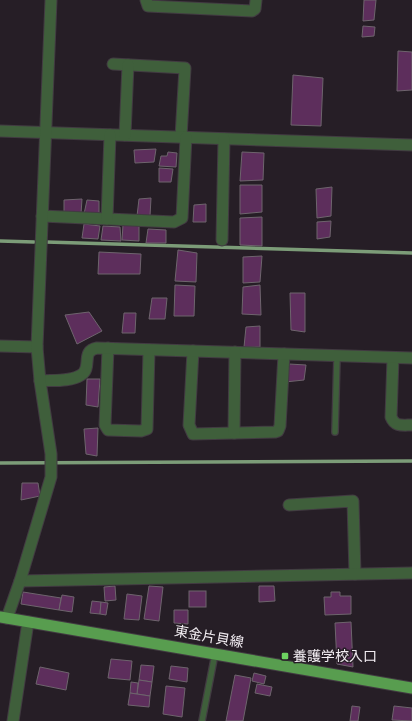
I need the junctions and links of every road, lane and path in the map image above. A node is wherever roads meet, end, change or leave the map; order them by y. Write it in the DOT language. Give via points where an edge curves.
graph roads {
  1 [pos="51,0"];
  2 [pos="146,0"];
  3 [pos="256,0"];
  4 [pos="201,4"];
  5 [pos="113,64"];
  6 [pos="128,65"];
  7 [pos="0,131"];
  8 [pos="46,132"];
  9 [pos="110,135"];
  10 [pos="125,135"];
  11 [pos="184,137"];
  12 [pos="224,139"];
  13 [pos="412,145"];
  14 [pos="42,216"];
  15 [pos="107,219"];
  16 [pos="222,240"];
  17 [pos="0,346"];
  18 [pos="37,347"];
  19 [pos="108,348"];
  20 [pos="149,350"];
  21 [pos="192,351"];
  22 [pos="235,352"];
  23 [pos="284,354"];
  24 [pos="337,356"];
  25 [pos="393,358"];
  26 [pos="412,358"];
  27 [pos="40,381"];
  28 [pos="412,425"];
  29 [pos="335,432"];
  30 [pos="234,433"];
  31 [pos="289,505"];
  32 [pos="412,573"];
  33 [pos="356,574"];
  34 [pos="20,581"];
  35 [pos="3,617"];
  36 [pos="28,622"];
  37 [pos="215,654"];
  38 [pos="412,688"];
  39 [pos="13,721"];
  40 [pos="202,721"];
  1 -- 8 [label="street"];
  2 -- 4 [label="street" via="148,6"];
  3 -- 4 [label="street" via="256,10 252,11"];
  5 -- 6 [label="street"];
  6 -- 10 [label="street"];
  6 -- 11 [label="street" via="185,68"];
  7 -- 8 [label="street"];
  8 -- 9 [label="street"];
  8 -- 14 [label="street"];
  9 -- 10 [label="street"];
  9 -- 15 [label="street"];
  10 -- 11 [label="street"];
  11 -- 12 [label="street"];
  11 -- 15 [label="street" via="182,218 174,222"];
  12 -- 13 [label="street"];
  12 -- 16 [label="street"];
  14 -- 15 [label="street"];
  14 -- 18 [label="street"];
  17 -- 18 [label="street"];
  18 -- 27 [label="street"];
  19 -- 20 [label="street"];
  19 -- 20 [label="street" via="105,425 108,430 147,429"];
  19 -- 27 [label="street" via="92,349 89,352 85,372 81,375 72,379"];
  20 -- 21 [label="street"];
  21 -- 22 [label="street"];
  21 -- 30 [label="street" via="189,425 191,431 193,434"];
  22 -- 23 [label="street"];
  22 -- 30 [label="street"];
  23 -- 24 [label="street"];
  23 -- 30 [label="street" via="278,431"];
  24 -- 25 [label="street"];
  24 -- 29 [label="lane"];
  25 -- 26 [label="street"];
  25 -- 28 [label="street" via="391,417 396,425"];
  27 -- 34 [label="street" via="51,457 51,477"];
  31 -- 33 [label="street" via="352,501"];
  32 -- 33 [label="street"];
  33 -- 34 [label="street"];
  34 -- 35 [label="street"];
  35 -- 36 [label="main road, 東金片貝線"];
  36 -- 37 [label="main road, 東金片貝線"];
  36 -- 39 [label="street"];
  37 -- 38 [label="main road, 東金片貝線"];
  37 -- 40 [label="lane"];
}
